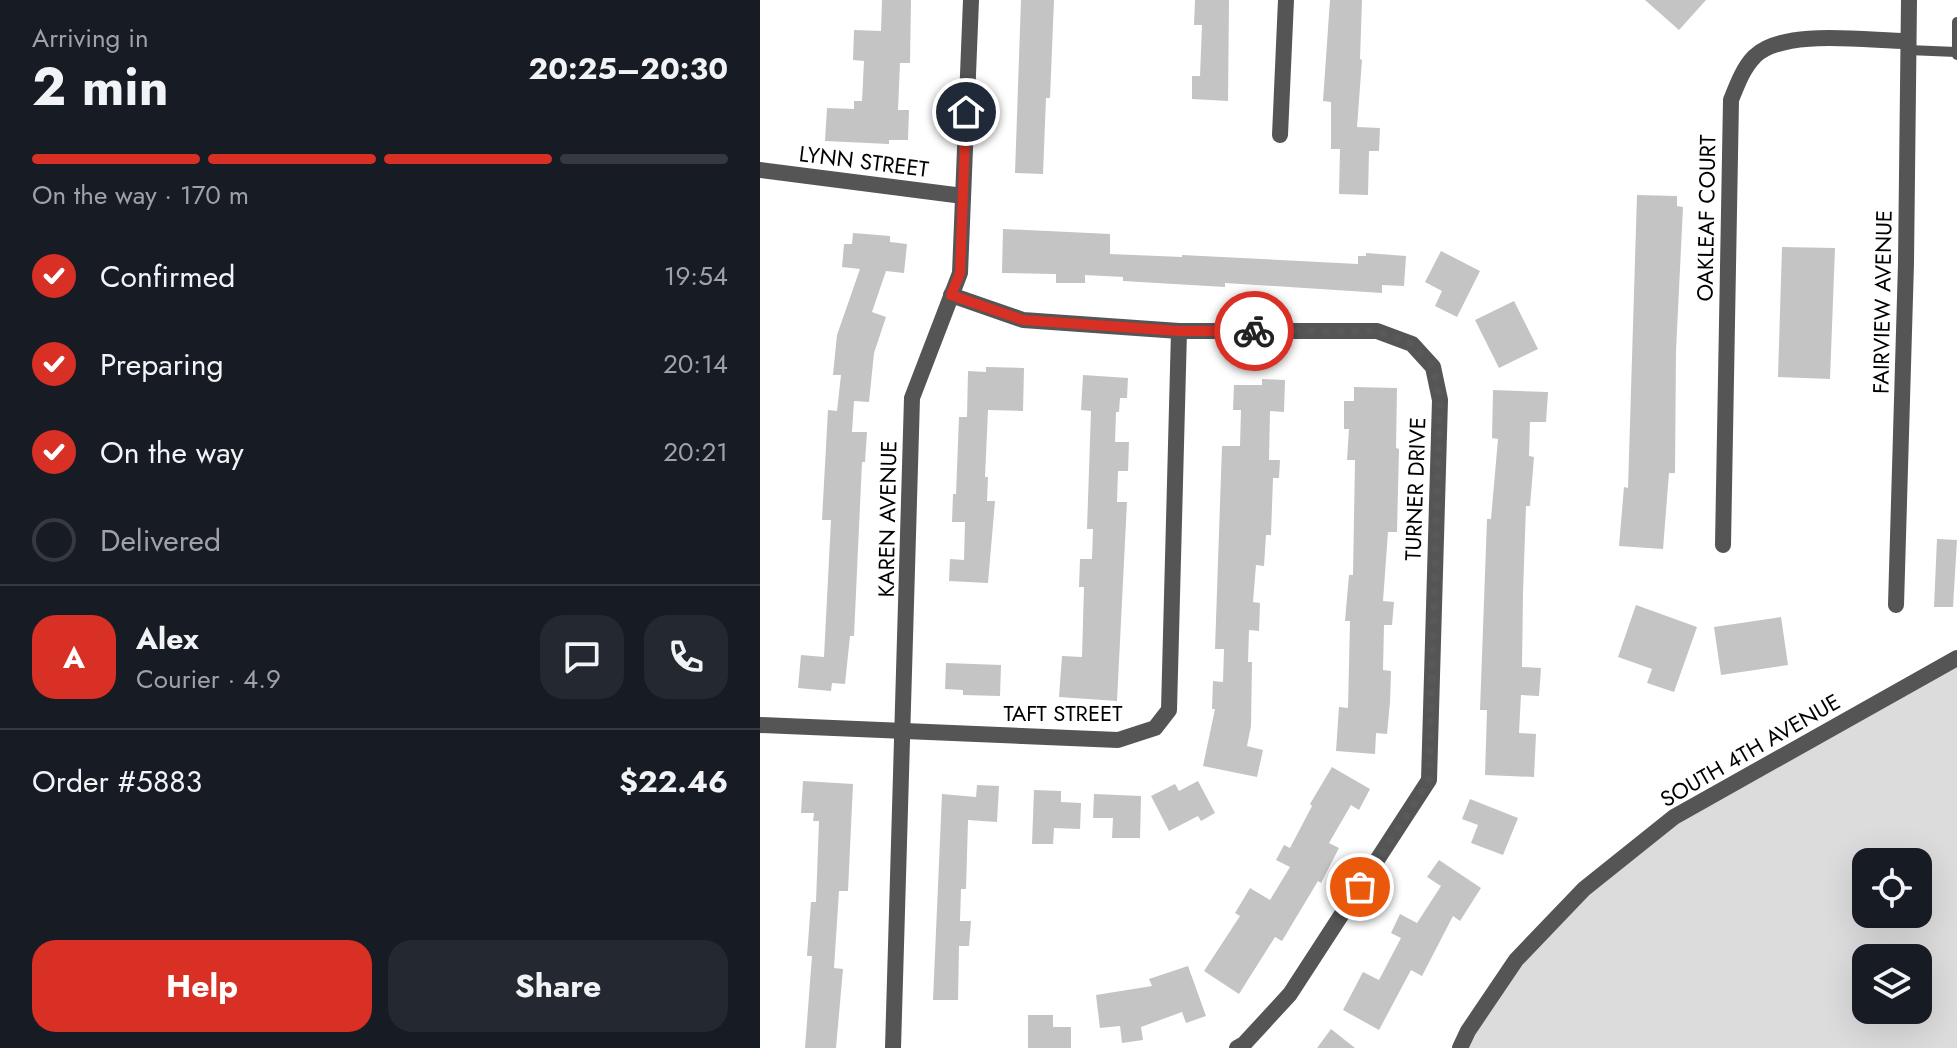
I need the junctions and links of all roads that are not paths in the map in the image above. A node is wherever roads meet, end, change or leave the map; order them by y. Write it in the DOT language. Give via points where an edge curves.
graph roads {
  1 [pos="971,0"];
  2 [pos="1286,0"];
  3 [pos="1909,0"];
  4 [pos="1957,22"];
  5 [pos="1957,38"];
  6 [pos="1908,46"];
  7 [pos="1956,54"];
  8 [pos="1280,135"];
  9 [pos="760,170"];
  10 [pos="963,196"];
  11 [pos="951,295"];
  12 [pos="1179,331"];
  13 [pos="1723,545"];
  14 [pos="1896,605"];
  15 [pos="1957,658"];
  16 [pos="760,725"];
  17 [pos="904,731"];
  18 [pos="893,1048"];
  19 [pos="1237,1048"];
  20 [pos="1460,1048"];
  1 -- 10 [label="street, KAREN AVENUE"];
  2 -- 8 [label="street"];
  3 -- 6 [label="street, FAIRVIEW AVENUE"];
  4 -- 5 [label="lane"];
  5 -- 7 [label="lane"];
  6 -- 7 [label="lane"];
  6 -- 13 [label="street, OAKLEAF COURT" via="1779,42 1755,56 1731,100"];
  6 -- 14 [label="street, FAIRVIEW AVENUE"];
  9 -- 10 [label="street, LYNN STREET"];
  10 -- 11 [label="street, KAREN AVENUE" via="960,273"];
  11 -- 12 [label="street, TURNER DRIVE" via="1023,320"];
  11 -- 17 [label="street, KAREN AVENUE" via="912,398"];
  12 -- 17 [label="street, TAFT STREET" via="1169,710 1155,728 1118,740"];
  12 -- 19 [label="street, TURNER DRIVE" via="1377,331 1412,344 1433,367 1440,400 1429,780 1290,994"];
  15 -- 20 [label="street, SOUTH 4TH AVENUE" via="1674,817 1584,889 1516,960"];
  16 -- 17 [label="street, TAFT STREET"];
  17 -- 18 [label="street, KAREN AVENUE"];
}
